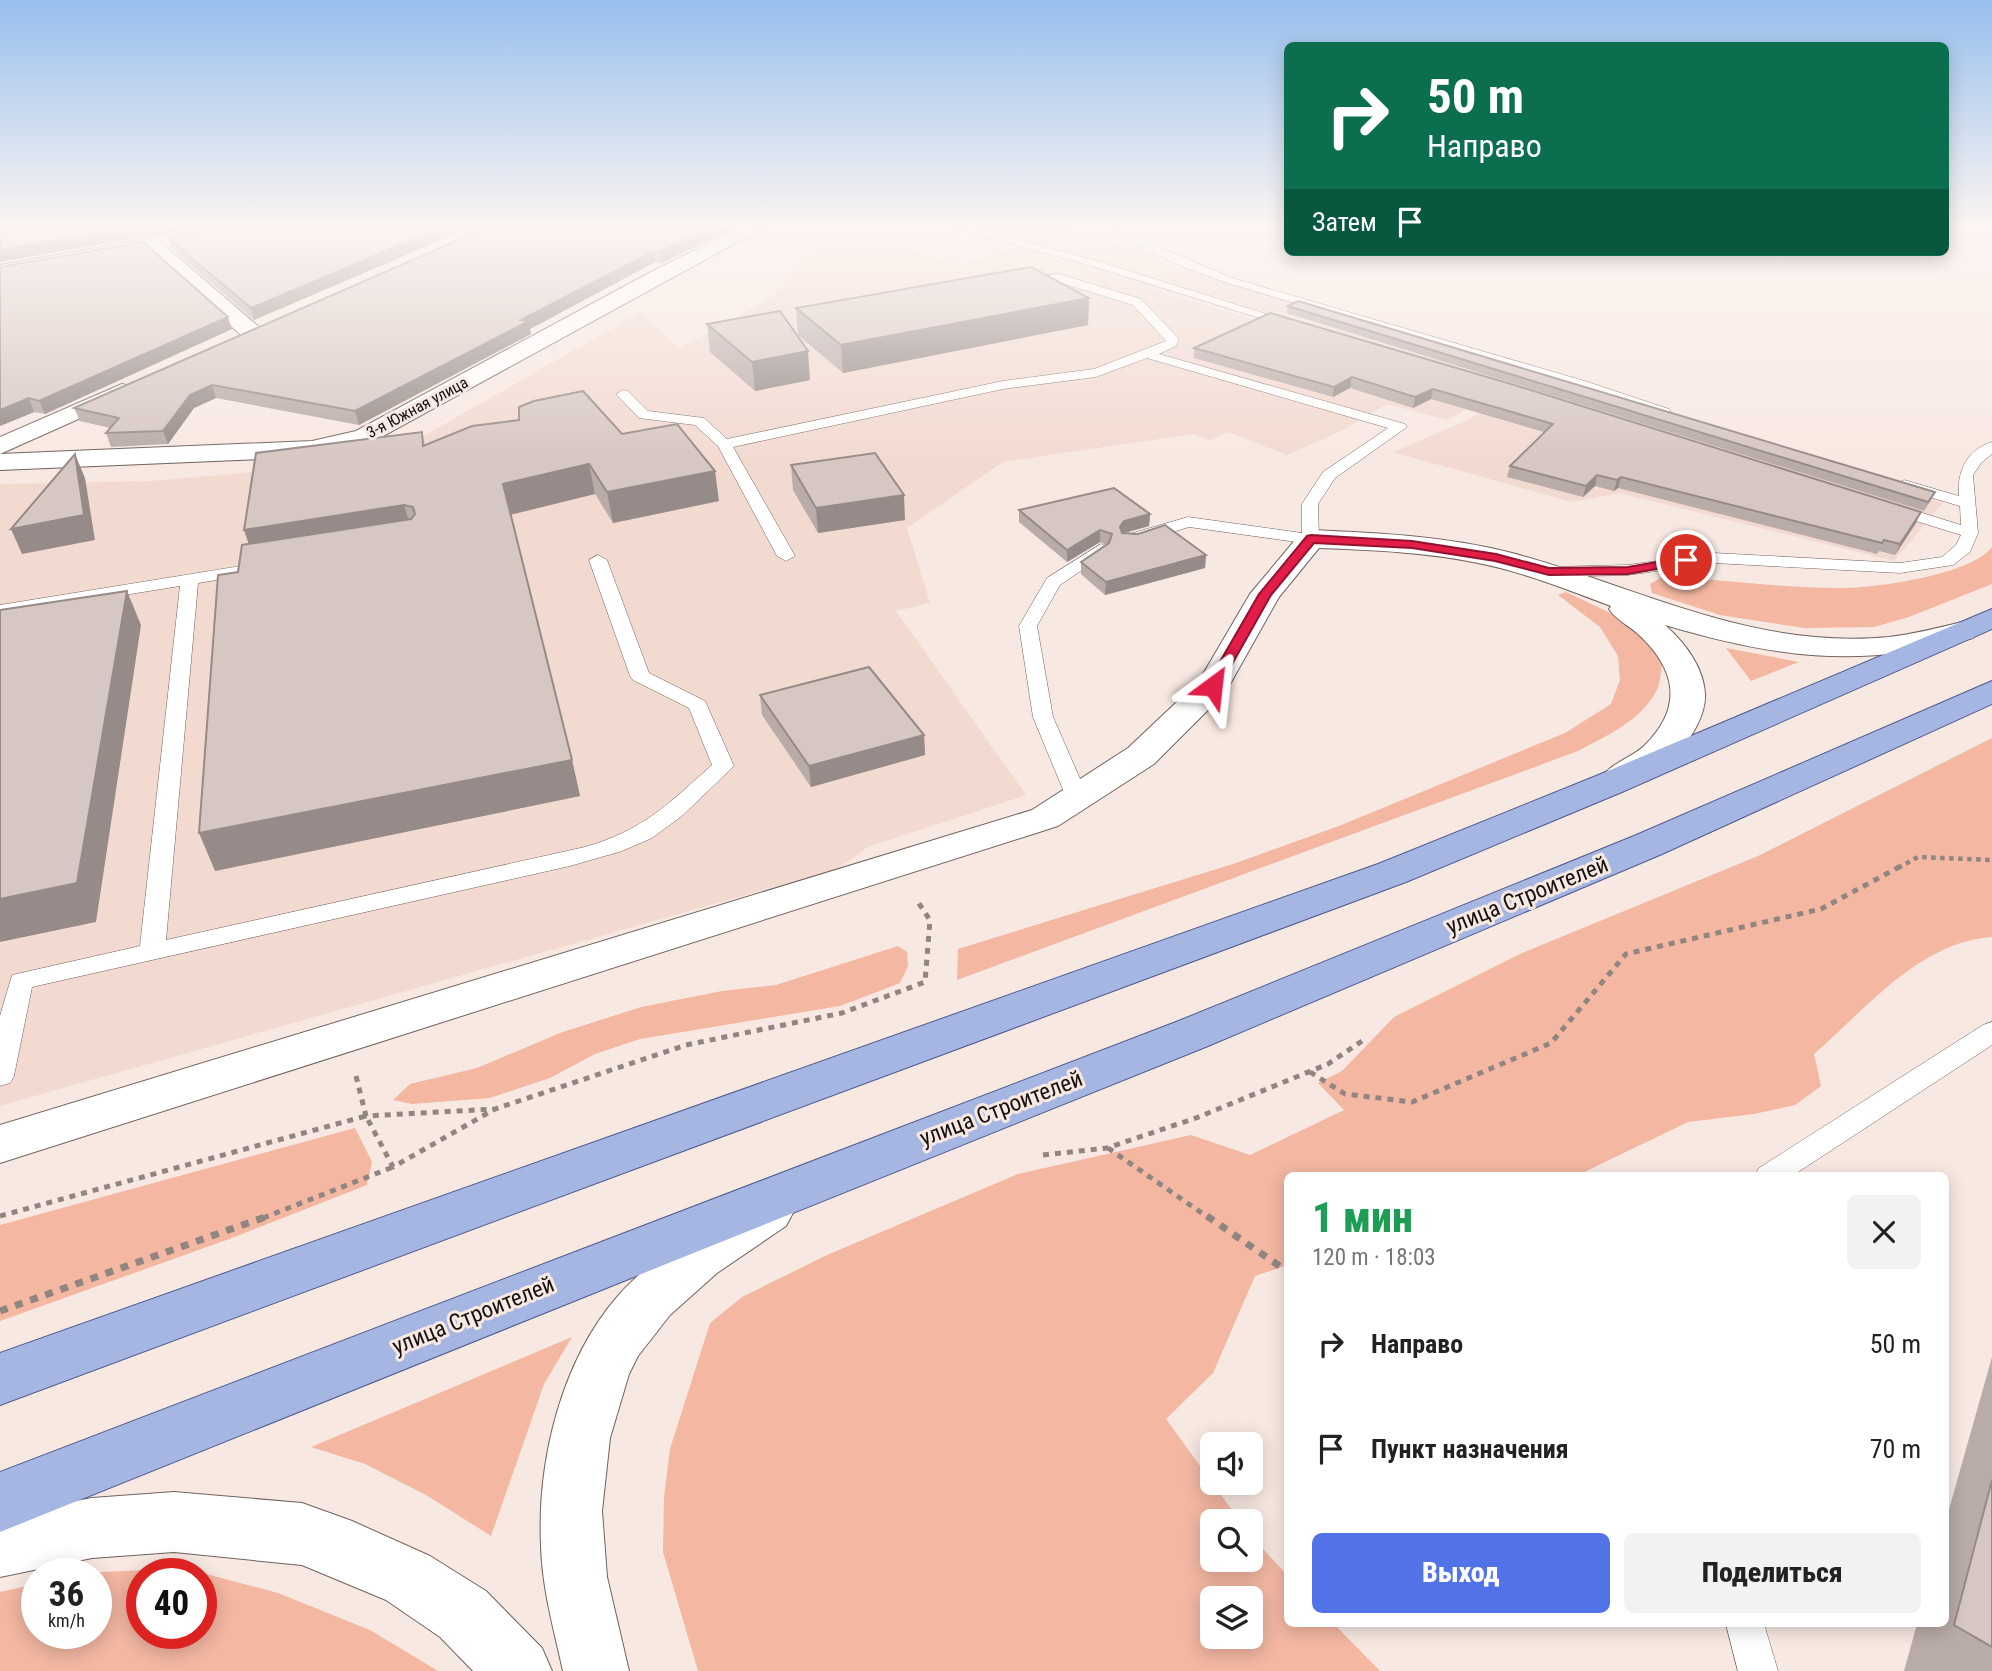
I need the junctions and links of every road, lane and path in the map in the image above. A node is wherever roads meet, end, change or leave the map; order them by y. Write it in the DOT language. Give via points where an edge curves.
graph roads {
  1 [pos="221,305"];
  2 [pos="605,305"];
  3 [pos="1140,305"];
  4 [pos="1231,305"];
  5 [pos="1311,305"];
  6 [pos="275,322"];
  7 [pos="1304,327"];
  8 [pos="251,332"];
  9 [pos="226,344"];
  10 [pos="1146,354"];
  11 [pos="138,384"];
  12 [pos="623,394"];
  13 [pos="1681,418"];
  14 [pos="724,444"];
  15 [pos="0,446"];
  16 [pos="1992,447"];
  17 [pos="0,461"];
  18 [pos="1887,480"];
  19 [pos="1967,503"];
  20 [pos="1879,505"];
  21 [pos="1970,533"];
  22 [pos="1311,539"];
  23 [pos="1130,540"];
  24 [pos="1101,549"];
  25 [pos="786,556"];
  26 [pos="598,560"];
  27 [pos="282,564"];
  28 [pos="1549,572"];
  29 [pos="190,579"];
  30 [pos="1583,584"];
  31 [pos="0,610"];
  32 [pos="1984,622"];
  33 [pos="1992,691"];
  34 [pos="1609,784"];
  35 [pos="1077,797"];
  36 [pos="1992,860"];
  37 [pos="894,863"];
  38 [pos="152,952"];
  39 [pos="10,983"];
  40 [pos="1992,1032"];
  41 [pos="346,1036"];
  42 [pos="1362,1041"];
  43 [pos="1310,1072"];
  44 [pos="0,1076"];
  45 [pos="495,1109"];
  46 [pos="366,1116"];
  47 [pos="0,1144"];
  48 [pos="1107,1148"];
  49 [pos="1044,1155"];
  50 [pos="393,1167"];
  51 [pos="834,1172"];
  52 [pos="1775,1172"];
  53 [pos="0,1216"];
  54 [pos="1284,1269"];
  55 [pos="0,1311"];
  56 [pos="0,1378"];
  57 [pos="0,1502"];
  58 [pos="0,1546"];
  59 [pos="1746,1627"];
  60 [pos="519,1671"];
  61 [pos="596,1671"];
  62 [pos="1758,1671"];
  1 -- 8 [label="street"];
  2 -- 17 [label="street, 3-я Южная улица" via="365,436 277,452"];
  3 -- 10 [label="lane" via="1173,339"];
  4 -- 7 [label="lane"];
  5 -- 13 [label="lane" via="1583,384"];
  6 -- 8 [label="street"];
  8 -- 9 [label="street"];
  10 -- 14 [label="lane" via="1096,373 1003,385"];
  10 -- 22 [label="lane" via="1400,427 1329,475 1310,504"];
  11 -- 15 [label="street"];
  12 -- 14 [label="lane" via="644,415 699,421"];
  14 -- 25 [label="lane"];
  16 -- 19 [label="lane" via="1965,475"];
  18 -- 19 [label="lane"];
  19 -- 21 [label="lane"];
  20 -- 21 [label="lane"];
  21 -- 28 [label="lane" via="1956,556 1919,567 1714,558 1628,570"];
  22 -- 23 [label="lane" via="1188,522"];
  22 -- 28 [label="street" via="1412,544"];
  22 -- 35 [label="street" via="1265,594 1213,686 1141,756"];
  24 -- 35 [label="lane" via="1053,582 1028,626 1043,717"];
  26 -- 38 [label="lane" via="640,676 698,705 723,766 672,811 644,833 562,861"];
  27 -- 29 [label="lane"];
  28 -- 30 [label="street"];
  29 -- 31 [label="lane"];
  29 -- 38 [label="lane"];
  30 -- 32 [label="street" via="1694,624 1809,645 1902,645 1951,635"];
  30 -- 34 [label="street" via="1660,638 1683,668 1689,685 1684,720 1673,736 1654,756"];
  32 -- 34 [label="main road"];
  33 -- 51 [label="main road, улица Строителей" via="1636,850 1192,1034"];
  34 -- 56 [label="main road" via="1379,878"];
  35 -- 37 [label="street" via="1045,818"];
  36 -- 43 [label="path" via="1918,857 1821,909 1626,954 1551,1043 1412,1102 1345,1094"];
  37 -- 41 [label="street"];
  37 -- 45 [label="path" via="930,920 925,982 842,1013 686,1045"];
  38 -- 39 [label="lane"];
  39 -- 44 [label="lane"];
  40 -- 52 [label="lane"];
  41 -- 46 [label="path"];
  41 -- 47 [label="street"];
  42 -- 43 [label="path"];
  43 -- 48 [label="path"];
  45 -- 46 [label="path"];
  45 -- 50 [label="path"];
  46 -- 50 [label="path"];
  46 -- 53 [label="path"];
  48 -- 49 [label="path"];
  48 -- 54 [label="path"];
  50 -- 55 [label="path"];
  51 -- 57 [label="main road, улица Строителей"];
  51 -- 61 [label="street" via="682,1270 636,1315 605,1364 583,1427 571,1495 574,1575"];
  58 -- 60 [label="street" via="92,1528 174,1522 302,1534 408,1578 463,1614"];
  59 -- 62 [label="lane"];
}
